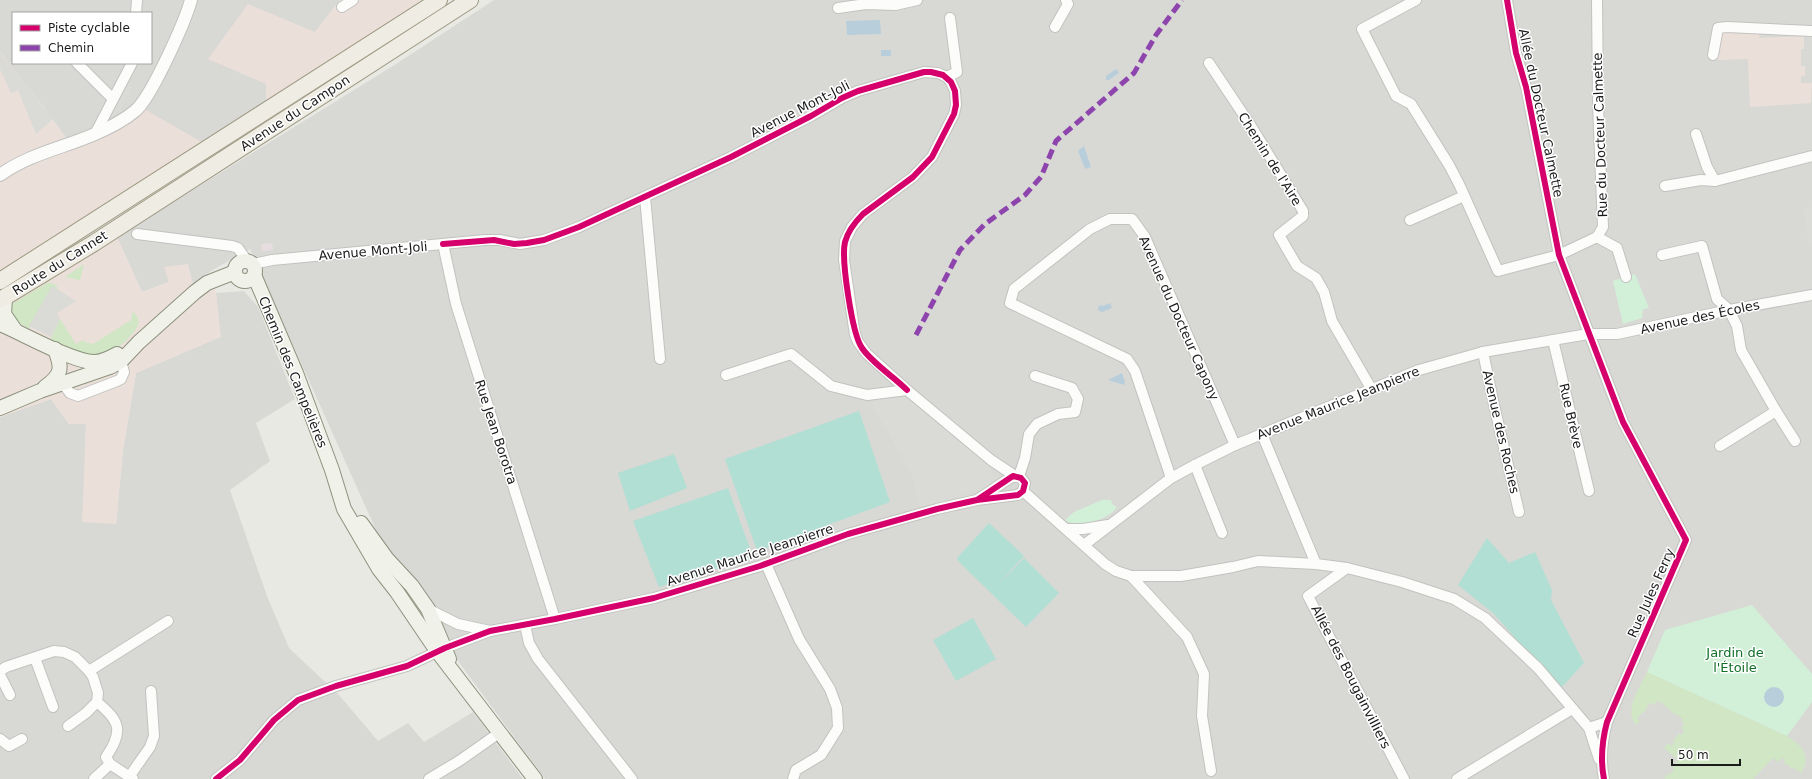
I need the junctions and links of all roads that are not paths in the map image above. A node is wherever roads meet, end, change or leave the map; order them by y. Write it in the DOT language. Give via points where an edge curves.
graph roads {
  1 [pos="137,0"];
  2 [pos="191,0"];
  3 [pos="353,0"];
  4 [pos="439,0"];
  5 [pos="470,0"];
  6 [pos="917,0"];
  7 [pos="1066,0"];
  8 [pos="1416,0"];
  9 [pos="1506,0"];
  10 [pos="1597,0"];
  11 [pos="342,7"];
  12 [pos="838,8"];
  13 [pos="136,12"];
  14 [pos="950,18"];
  15 [pos="1055,27"];
  16 [pos="1812,31"];
  17 [pos="1713,55"];
  18 [pos="1209,63"];
  19 [pos="78,64"];
  20 [pos="132,64"];
  21 [pos="947,77"];
  22 [pos="114,99"];
  23 [pos="95,134"];
  24 [pos="1696,134"];
  25 [pos="1812,156"];
  26 [pos="0,175"];
  27 [pos="1715,181"];
  28 [pos="1665,186"];
  29 [pos="1464,196"];
  30 [pos="645,197"];
  31 [pos="1410,220"];
  32 [pos="88,225"];
  33 [pos="120,226"];
  34 [pos="137,234"];
  35 [pos="1597,237"];
  36 [pos="443,244"];
  37 [pos="1559,255"];
  38 [pos="1662,255"];
  39 [pos="251,267"];
  40 [pos="1626,277"];
  41 [pos="0,281"];
  42 [pos="1812,295"];
  43 [pos="2,299"];
  44 [pos="1729,310"];
  45 [pos="0,324"];
  46 [pos="15,330"];
  47 [pos="1588,334"];
  48 [pos="1553,340"];
  49 [pos="139,342"];
  50 [pos="55,349"];
  51 [pos="1483,352"];
  52 [pos="660,359"];
  53 [pos="726,375"];
  54 [pos="1035,376"];
  55 [pos="907,390"];
  56 [pos="1372,390"];
  57 [pos="40,391"];
  58 [pos="0,408"];
  59 [pos="1776,411"];
  60 [pos="1262,434"];
  61 [pos="1795,441"];
  62 [pos="1235,445"];
  63 [pos="1720,446"];
  64 [pos="1195,465"];
  65 [pos="332,470"];
  66 [pos="1013,478"];
  67 [pos="1171,478"];
  68 [pos="1023,491"];
  69 [pos="1589,491"];
  70 [pos="1012,495"];
  71 [pos="977,500"];
  72 [pos="1519,512"];
  73 [pos="1110,525"];
  74 [pos="1067,529"];
  75 [pos="1222,533"];
  76 [pos="1084,546"];
  77 [pos="766,564"];
  78 [pos="1316,564"];
  79 [pos="1347,568"];
  80 [pos="1131,576"];
  81 [pos="428,609"];
  82 [pos="555,619"];
  83 [pos="168,620"];
  84 [pos="525,625"];
  85 [pos="490,631"];
  86 [pos="441,649"];
  87 [pos="35,658"];
  88 [pos="0,671"];
  89 [pos="89,671"];
  90 [pos="0,675"];
  91 [pos="151,691"];
  92 [pos="10,695"];
  93 [pos="97,702"];
  94 [pos="53,707"];
  95 [pos="1572,708"];
  96 [pos="1607,722"];
  97 [pos="68,726"];
  98 [pos="1589,728"];
  99 [pos="499,733"];
  100 [pos="0,739"];
  101 [pos="22,739"];
  102 [pos="110,764"];
  103 [pos="1602,765"];
  104 [pos="1212,771"];
  105 [pos="131,778"];
  106 [pos="94,779"];
  107 [pos="216,779"];
  108 [pos="429,779"];
  109 [pos="535,779"];
  110 [pos="632,779"];
  111 [pos="793,779"];
  112 [pos="1404,779"];
  113 [pos="1457,779"];
  114 [pos="1604,779"];
  1 -- 13 [label="street"];
  2 -- 23 [label="street" via="143,103 127,116"];
  3 -- 11 [label="street"];
  4 -- 32 [label="main road, Avenue du Campon"];
  5 -- 33 [label="main road, Avenue du Campon"];
  6 -- 12 [label="street" via="895,5 866,4"];
  7 -- 15 [label="street" via="1068,4"];
  8 -- 29 [label="street" via="1362,29 1396,96 1411,104 1449,165"];
  9 -- 37 [label="street, Allée du Docteur Calmette"];
  10 -- 35 [label="street, Rue du Docteur Calmette" via="1603,227"];
  14 -- 21 [label="street" via="957,72"];
  16 -- 17 [label="street" via="1718,28"];
  18 -- 56 [label="street, Chemin de l'Aire" via="1303,210 1303,216 1279,235 1297,266 1316,278 1324,292 1332,321"];
  19 -- 22 [label="street"];
  20 -- 22 [label="street"];
  21 -- 30 [label="street, Avenue Mont-Joli" via="924,72 858,91 736,155"];
  21 -- 55 [label="street" via="955,90 956,105 932,157 913,177 863,214 845,241 847,281 858,342 867,354"];
  22 -- 23 [label="street"];
  23 -- 26 [label="street" via="24,160"];
  24 -- 27 [label="street"];
  25 -- 27 [label="street"];
  27 -- 28 [label="street" via="1701,180"];
  29 -- 31 [label="street"];
  29 -- 37 [label="street, Rue du Docteur Calmette" via="1498,271"];
  30 -- 36 [label="street, Avenue Mont-Joli" via="579,227 534,242 514,244 494,240"];
  30 -- 52 [label="street"];
  32 -- 41 [label="main road, Route du Cannet"];
  33 -- 43 [label="main road, Route du Cannet"];
  34 -- 39 [label="street" via="232,246 238,248"];
  35 -- 37 [label="street, Rue du Docteur Calmette"];
  35 -- 40 [label="street" via="1617,248"];
  36 -- 39 [label="street, Avenue Mont-Joli" via="272,260"];
  36 -- 82 [label="street, Rue Jean Borotra" via="456,304"];
  37 -- 47 [label="street"];
  38 -- 44 [label="street" via="1702,246 1718,299"];
  39 -- 49 [label="main road" via="238,264 235,272 207,283"];
  39 -- 65 [label="main road, Chemin des Campelières" via="296,373"];
  42 -- 44 [label="street, Avenue des Écoles"];
  43 -- 46 [label="main road" via="4,314"];
  44 -- 47 [label="street, Avenue des Écoles" via="1617,334"];
  44 -- 59 [label="street" via="1737,326 1741,350"];
  45 -- 46 [label="main road"];
  46 -- 50 [label="main road"];
  47 -- 48 [label="street, Avenue Maurice Jeanpierre"];
  47 -- 96 [label="street, Rue Jules Ferry" via="1623,422 1686,540"];
  48 -- 51 [label="street, Avenue Maurice Jeanpierre"];
  48 -- 69 [label="street, Rue Brève"];
  49 -- 50 [label="main road" via="109,358 94,362"];
  49 -- 57 [label="main road" via="122,361 100,372"];
  50 -- 57 [label="main road" via="60,365 58,377"];
  51 -- 56 [label="street, Avenue Maurice Jeanpierre" via="1419,370"];
  51 -- 72 [label="street, Avenue des Roches"];
  53 -- 55 [label="street" via="791,354 831,386 867,395"];
  54 -- 66 [label="street" via="1072,388 1078,399 1075,412 1058,414 1036,424 1029,434 1025,458"];
  55 -- 66 [label="street"];
  56 -- 60 [label="street, Avenue Maurice Jeanpierre"];
  57 -- 58 [label="main road"];
  59 -- 61 [label="street"];
  59 -- 63 [label="street"];
  60 -- 62 [label="street, Avenue Maurice Jeanpierre"];
  60 -- 78 [label="street"];
  62 -- 64 [label="street, Avenue Maurice Jeanpierre"];
  62 -- 67 [label="street, Avenue du Docteur Capony" via="1146,237 1132,219 1110,219 1090,228 1014,289 1010,303 1127,359 1135,371"];
  64 -- 67 [label="street, Avenue Maurice Jeanpierre"];
  64 -- 75 [label="street"];
  65 -- 81 [label="main road, Chemin des Campelières" via="370,537"];
  65 -- 86 [label="main road, Chemin des Campelières" via="344,509 379,569"];
  66 -- 68 [label="street" via="1025,483"];
  66 -- 70 [label="street" via="1005,488"];
  66 -- 71 [label="street, Avenue Maurice Jeanpierre"];
  67 -- 73 [label="street, Avenue Maurice Jeanpierre"];
  68 -- 70 [label="street" via="1018,495"];
  68 -- 74 [label="street"];
  70 -- 71 [label="street, Avenue Maurice Jeanpierre"];
  71 -- 77 [label="street, Avenue Maurice Jeanpierre" via="827,540"];
  73 -- 74 [label="street, Avenue Maurice Jeanpierre"];
  73 -- 76 [label="street, Avenue Maurice Jeanpierre"];
  74 -- 76 [label="street"];
  76 -- 80 [label="street" via="1116,571"];
  77 -- 82 [label="street, Avenue Maurice Jeanpierre" via="654,598"];
  77 -- 111 [label="street" via="798,639 830,689 838,708 838,728 821,755 796,770"];
  78 -- 79 [label="street"];
  78 -- 80 [label="street" via="1258,561 1233,568 1181,576"];
  79 -- 95 [label="street" via="1454,599 1485,618 1538,668"];
  79 -- 112 [label="street, Allée des Bougainvilliers" via="1308,596"];
  80 -- 104 [label="street" via="1187,637 1204,674 1202,716"];
  81 -- 85 [label="street" via="458,624"];
  81 -- 86 [label="main road, Chemin des Campelières"];
  82 -- 84 [label="street, Avenue Maurice Jeanpierre"];
  83 -- 89 [label="street"];
  84 -- 85 [label="street, Avenue Maurice Jeanpierre"];
  84 -- 110 [label="street" via="529,643 538,659"];
  85 -- 86 [label="street, Avenue Maurice Jeanpierre"];
  86 -- 99 [label="main road, Chemin des Campelières" via="454,673"];
  86 -- 107 [label="street, Avenue Maurice Jeanpierre" via="407,666 298,700 274,720 240,760"];
  87 -- 88 [label="street"];
  87 -- 89 [label="street" via="54,651 64,652 75,657"];
  87 -- 94 [label="street"];
  89 -- 93 [label="street" via="98,693"];
  90 -- 92 [label="street"];
  91 -- 105 [label="street" via="154,736"];
  93 -- 97 [label="street"];
  93 -- 102 [label="street" via="116,720 114,745 106,757"];
  95 -- 98 [label="street"];
  95 -- 113 [label="street"];
  96 -- 98 [label="street"];
  96 -- 103 [label="street, Rue Jules Ferry" via="1602,738"];
  98 -- 103 [label="street"];
  99 -- 108 [label="street"];
  99 -- 109 [label="main road, Chemin des Campelières"];
  100 -- 101 [label="street" via="9,746"];
  102 -- 105 [label="street"];
  102 -- 106 [label="street"];
  103 -- 114 [label="street, Rue Jules Ferry"];
}
